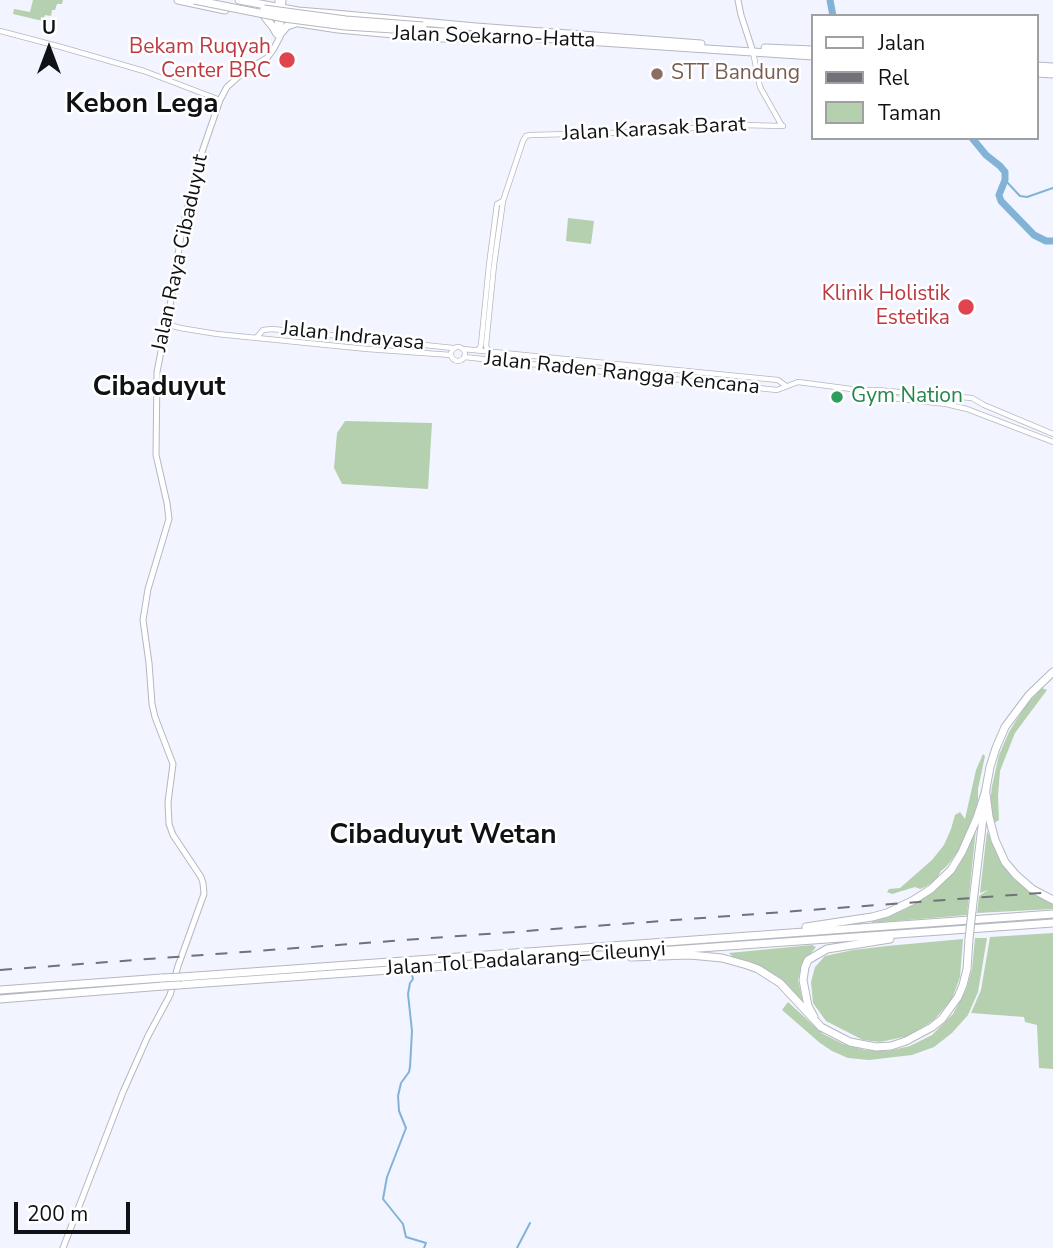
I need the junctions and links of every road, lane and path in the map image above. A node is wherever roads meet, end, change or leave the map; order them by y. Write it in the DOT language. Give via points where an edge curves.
graph roads {
  1 [pos="178,0"];
  2 [pos="194,0"];
  3 [pos="265,0"];
  4 [pos="738,0"];
  5 [pos="242,1"];
  6 [pos="213,2"];
  7 [pos="282,3"];
  8 [pos="335,14"];
  9 [pos="265,17"];
  10 [pos="280,20"];
  11 [pos="296,23"];
  12 [pos="334,29"];
  13 [pos="424,29"];
  14 [pos="0,31"];
  15 [pos="478,31"];
  16 [pos="278,34"];
  17 [pos="752,50"];
  18 [pos="811,50"];
  19 [pos="811,56"];
  20 [pos="220,100"];
  21 [pos="491,265"];
  22 [pos="166,324"];
  23 [pos="256,337"];
  24 [pos="453,348"];
  25 [pos="463,349"];
  26 [pos="476,350"];
  27 [pos="491,351"];
  28 [pos="519,354"];
  29 [pos="451,355"];
  30 [pos="464,357"];
  31 [pos="518,363"];
  32 [pos="778,380"];
  33 [pos="798,382"];
  34 [pos="787,386"];
  35 [pos="859,390"];
  36 [pos="1053,434"];
  37 [pos="1053,442"];
  38 [pos="1053,673"];
  39 [pos="986,790"];
  40 [pos="1053,900"];
  41 [pos="1053,914"];
  42 [pos="1053,923"];
  43 [pos="924,932"];
  44 [pos="777,933"];
  45 [pos="561,958"];
  46 [pos="163,982"];
  47 [pos="0,990"];
  48 [pos="0,999"];
  49 [pos="829,1032"];
  50 [pos="63,1248"];
  1 -- 6 [label="highway, Jalan Soekarno-Hatta"];
  2 -- 13 [label="highway, bridge" via="309,21 383,30"];
  3 -- 5 [label="highway"];
  4 -- 17 [label="main road"];
  5 -- 7 [label="highway"];
  6 -- 9 [label="highway, Jalan Soekarno-Hatta"];
  6 -- 13 [label="highway, bridge"];
  7 -- 8 [label="highway, Jalan Soekarno-Hatta" via="298,10"];
  7 -- 10 [label="main road, Jalan Raya Cibaduyut"];
  8 -- 12 [label="highway" via="330,21"];
  8 -- 15 [label="highway, Jalan Soekarno-Hatta"];
  9 -- 10 [label="highway, Jalan Soekarno-Hatta"];
  9 -- 16 [label="highway"];
  10 -- 11 [label="highway, Jalan Soekarno-Hatta"];
  10 -- 16 [label="main road, Jalan Raya Cibaduyut"];
  11 -- 12 [label="highway, Jalan Soekarno-Hatta"];
  11 -- 16 [label="highway"];
  12 -- 15 [label="highway, Jalan Soekarno-Hatta" via="445,38"];
  13 -- 15 [label="highway"];
  14 -- 20 [label="street" via="144,71"];
  15 -- 17 [label="highway, Jalan Soekarno-Hatta"];
  16 -- 20 [label="main road, Jalan Raya Cibaduyut" via="267,58 232,81"];
  17 -- 18 [label="highway, Jalan Soekarno-Hatta"];
  17 -- 19 [label="highway, Jalan Soekarno-Hatta"];
  17 -- 21 [label="street, Jalan Karasak Barat" via="760,87 783,126 526,136 503,201 497,204"];
  20 -- 22 [label="main road, Jalan Raya Cibaduyut" via="189,199"];
  21 -- 26 [label="street" via="481,346"];
  21 -- 27 [label="street" via="486,345"];
  22 -- 23 [label="street, Jalan Indrayasa"];
  22 -- 50 [label="main road, Jalan Raya Cibaduyut" via="157,372 156,435 169,519 143,620 152,704 173,764 169,824 199,874 204,894 167,999 123,1092"];
  23 -- 24 [label="street, Jalan Indrayasa" via="266,329 280,329"];
  23 -- 29 [label="street, Jalan Indrayasa"];
  24 -- 25 [label="street"];
  24 -- 29 [label="street"];
  25 -- 26 [label="street, Jalan Raden Rangga Kencana"];
  25 -- 30 [label="street"];
  26 -- 27 [label="street, Jalan Raden Rangga Kencana"];
  27 -- 28 [label="street, Jalan Raden Rangga Kencana"];
  28 -- 31 [label="street"];
  28 -- 32 [label="street, Jalan Raden Rangga Kencana"];
  29 -- 30 [label="street" via="457,360"];
  30 -- 31 [label="street, Jalan Raden Rangga Kencana"];
  31 -- 34 [label="street, Jalan Raden Rangga Kencana" via="777,390"];
  32 -- 33 [label="street"];
  32 -- 34 [label="street, Jalan Raden Rangga Kencana"];
  33 -- 34 [label="street"];
  33 -- 35 [label="street"];
  35 -- 36 [label="street" via="972,398"];
  35 -- 37 [label="street" via="865,395 967,409"];
  38 -- 39 [label="highway" via="1029,695 1006,727"];
  39 -- 40 [label="highway" via="995,840 1005,862 1032,889"];
  39 -- 44 [label="highway" via="962,852 951,870 922,895 872,917"];
  39 -- 49 [label="highway, bridge" via="967,969 958,997 932,1027 891,1046 850,1042"];
  41 -- 44 [label="highway, Jalan Tol Padalarang–Cileunyi"];
  42 -- 43 [label="highway, Jalan Tol Padalarang–Cileunyi"];
  43 -- 45 [label="highway, Jalan Tol Padalarang–Cileunyi"];
  43 -- 49 [label="highway" via="827,949 808,960 803,980 808,1006"];
  44 -- 46 [label="highway, Jalan Tol Padalarang–Cileunyi, bridge"];
  45 -- 46 [label="highway, Jalan Tol Padalarang–Cileunyi, bridge" via="178,985"];
  45 -- 49 [label="highway" via="690,955 735,961 780,984"];
  46 -- 47 [label="highway, Jalan Tol Padalarang–Cileunyi"];
  46 -- 48 [label="highway, Jalan Tol Padalarang–Cileunyi"];
}
